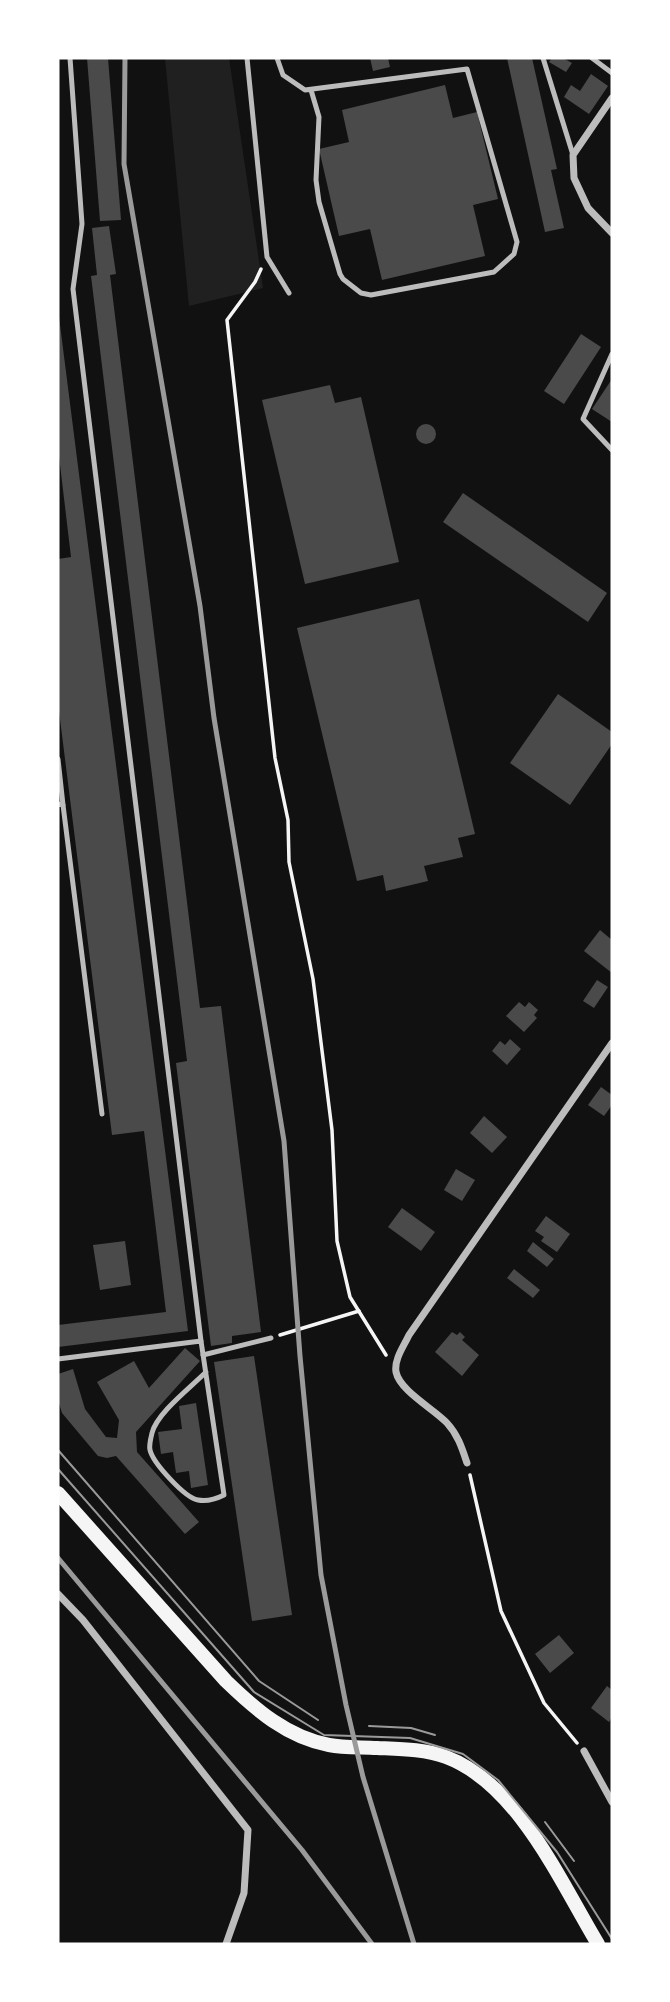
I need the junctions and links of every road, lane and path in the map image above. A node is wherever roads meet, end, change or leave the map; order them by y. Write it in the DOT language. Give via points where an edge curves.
graph roads {
  1 [pos="70,58"];
  2 [pos="247,58"];
  3 [pos="277,58"];
  4 [pos="543,58"];
  5 [pos="592,58"];
  6 [pos="612,73"];
  7 [pos="311,90"];
  8 [pos="612,98"];
  9 [pos="573,155"];
  10 [pos="612,233"];
  11 [pos="267,257"];
  12 [pos="289,293"];
  13 [pos="612,354"];
  14 [pos="612,450"];
  15 [pos="58,759"];
  16 [pos="61,804"];
  17 [pos="612,1043"];
  18 [pos="102,1114"];
  19 [pos="359,1311"];
  20 [pos="271,1338"];
  21 [pos="201,1341"];
  22 [pos="203,1355"];
  23 [pos="58,1359"];
  24 [pos="396,1372"];
  25 [pos="206,1373"];
  26 [pos="467,1462"];
  27 [pos="58,1493"];
  28 [pos="58,1594"];
  29 [pos="584,1751"];
  30 [pos="612,1802"];
  31 [pos="226,1944"];
  32 [pos="598,1944"];
  1 -- 21 [label="lane" via="82,224 73,289"];
  2 -- 11 [label="lane"];
  3 -- 7 [label="lane" via="282,75"];
  4 -- 9 [label="lane"];
  5 -- 6 [label="lane"];
  7 -- 7 [label="lane" via="467,69 517,242 514,254 494,272 371,295 343,279 319,202 318,117"];
  8 -- 9 [label="street"];
  9 -- 10 [label="street" via="574,178 588,208"];
  11 -- 12 [label="lane"];
  11 -- 19 [label="path" via="227,320 275,758 288,820 289,862 313,979 332,1130 337,1241"];
  13 -- 14 [label="lane" via="583,419"];
  15 -- 16 [label="lane"];
  16 -- 18 [label="lane"];
  17 -- 24 [label="street" via="409,1335"];
  19 -- 20 [label="path"];
  19 -- 24 [label="path"];
  20 -- 22 [label="lane"];
  21 -- 22 [label="lane"];
  21 -- 23 [label="lane"];
  22 -- 25 [label="lane"];
  24 -- 26 [label="street" via="405,1387 458,1437"];
  25 -- 25 [label="lane" via="224,1495 211,1501 186,1495 150,1450 159,1418"];
  26 -- 29 [label="path" via="501,1611 544,1703"];
  27 -- 32 [label="main road" via="226,1681 279,1726 331,1746 415,1750 446,1757 502,1794 526,1824"];
  28 -- 31 [label="street" via="248,1830 244,1893"];
  29 -- 30 [label="street"];
}
